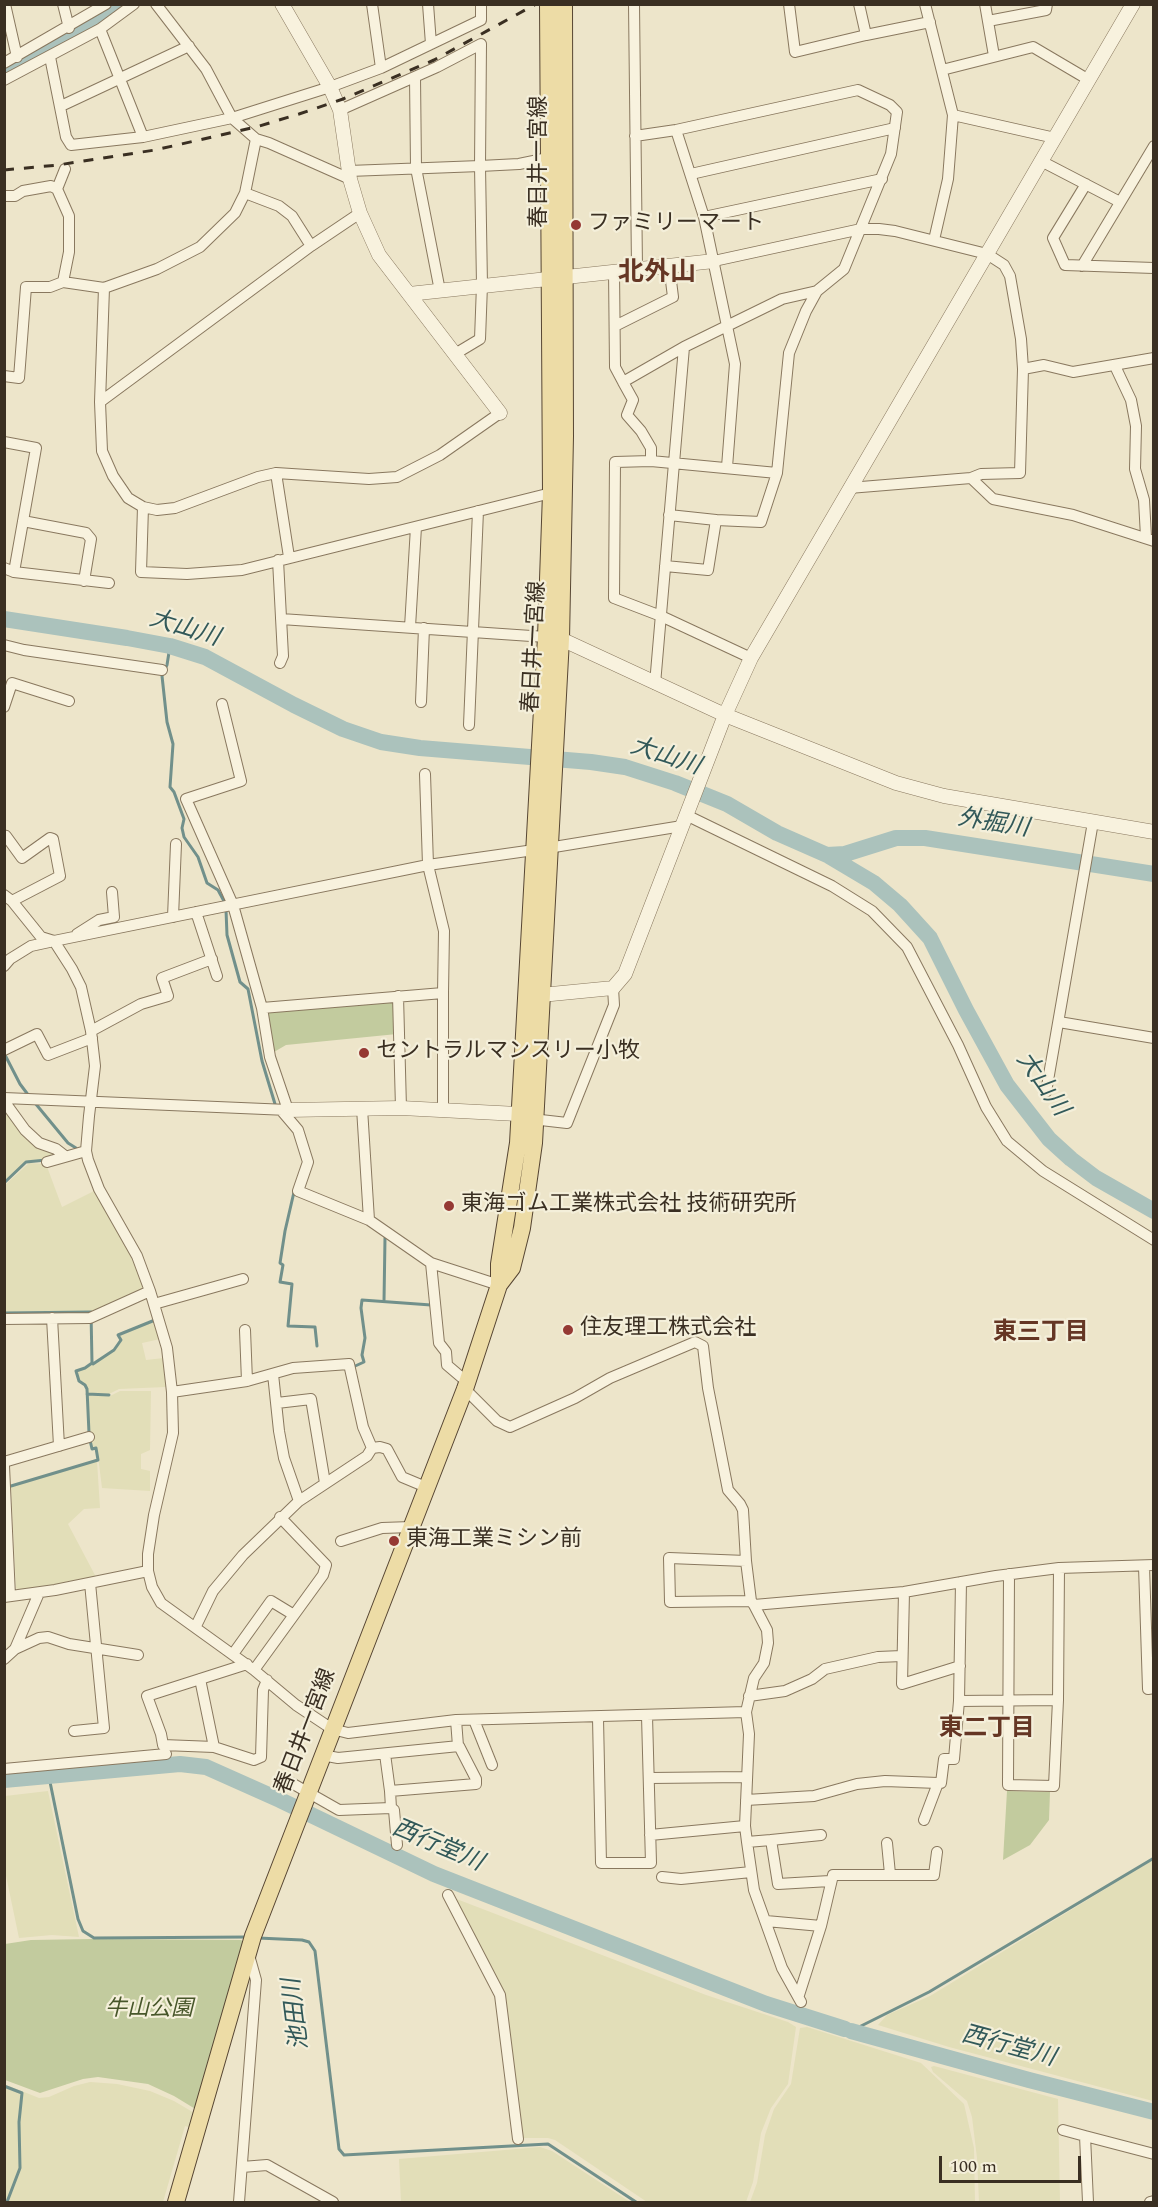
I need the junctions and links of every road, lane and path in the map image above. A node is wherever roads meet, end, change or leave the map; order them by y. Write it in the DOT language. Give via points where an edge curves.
graph roads {
  1 [pos="5,4"];
  2 [pos="63,4"];
  3 [pos="106,4"];
  4 [pos="134,4"];
  5 [pos="156,4"];
  6 [pos="282,4"];
  7 [pos="372,4"];
  8 [pos="428,4"];
  9 [pos="481,4"];
  10 [pos="548,4"];
  11 [pos="564,4"];
  12 [pos="634,4"];
  13 [pos="789,4"];
  14 [pos="859,4"];
  15 [pos="925,4"];
  16 [pos="985,4"];
  17 [pos="1047,4"];
  18 [pos="1133,4"];
  19 [pos="988,21"];
  20 [pos="930,22"];
  21 [pos="69,28"];
  22 [pos="100,29"];
  23 [pos="866,35"];
  24 [pos="431,44"];
  25 [pos="189,46"];
  26 [pos="994,56"];
  27 [pos="17,57"];
  28 [pos="50,57"];
  29 [pos="4,63"];
  30 [pos="381,68"];
  31 [pos="942,70"];
  32 [pos="416,77"];
  33 [pos="119,79"];
  34 [pos="4,80"];
  35 [pos="1089,80"];
  36 [pos="330,87"];
  37 [pos="61,106"];
  38 [pos="340,110"];
  39 [pos="953,115"];
  40 [pos="231,118"];
  41 [pos="895,128"];
  42 [pos="676,130"];
  43 [pos="634,136"];
  44 [pos="143,137"];
  45 [pos="1055,138"];
  46 [pos="256,139"];
  47 [pos="1154,146"];
  48 [pos="548,158"];
  49 [pos="1041,161"];
  50 [pos="480,166"];
  51 [pos="416,168"];
  52 [pos="65,169"];
  53 [pos="691,174"];
  54 [pos="350,175"];
  55 [pos="882,179"];
  56 [pos="1086,184"];
  57 [pos="57,189"];
  58 [pos="245,193"];
  59 [pos="4,196"];
  60 [pos="1120,202"];
  61 [pos="360,213"];
  62 [pos="704,217"];
  63 [pos="861,229"];
  64 [pos="934,240"];
  65 [pos="311,246"];
  66 [pos="987,254"];
  67 [pos="714,261"];
  68 [pos="669,265"];
  69 [pos="1082,266"];
  70 [pos="637,268"];
  71 [pos="1154,268"];
  72 [pos="614,271"];
  73 [pos="556,278"];
  74 [pos="63,282"];
  75 [pos="482,285"];
  76 [pos="104,288"];
  77 [pos="440,291"];
  78 [pos="818,291"];
  79 [pos="409,294"];
  80 [pos="615,326"];
  81 [pos="727,327"];
  82 [pos="684,347"];
  83 [pos="456,354"];
  84 [pos="1154,358"];
  85 [pos="1115,366"];
  86 [pos="1023,369"];
  87 [pos="4,376"];
  88 [pos="623,382"];
  89 [pos="100,402"];
  90 [pos="500,413"];
  91 [pos="4,442"];
  92 [pos="651,461"];
  93 [pos="674,463"];
  94 [pos="727,468"];
  95 [pos="276,472"];
  96 [pos="777,473"];
  97 [pos="970,478"];
  98 [pos="849,488"];
  99 [pos="551,493"];
  100 [pos="1149,499"];
  101 [pos="143,507"];
  102 [pos="478,511"];
  103 [pos="669,515"];
  104 [pos="717,520"];
  105 [pos="24,521"];
  106 [pos="416,527"];
  107 [pos="1150,539"];
  108 [pos="283,559"];
  109 [pos="665,567"];
  110 [pos="9,570"];
  111 [pos="84,581"];
  112 [pos="109,583"];
  113 [pos="661,616"];
  114 [pos="281,618"];
  115 [pos="410,627"];
  116 [pos="424,628"];
  117 [pos="473,631"];
  118 [pos="554,638"];
  119 [pos="4,645"];
  120 [pos="751,658"];
  121 [pos="279,663"];
  122 [pos="162,670"];
  123 [pos="655,684"];
  124 [pos="69,700"];
  125 [pos="420,702"];
  126 [pos="222,704"];
  127 [pos="4,707"];
  128 [pos="725,714"];
  129 [pos="469,725"];
  130 [pos="425,774"];
  131 [pos="685,817"];
  132 [pos="1093,822"];
  133 [pos="1154,832"];
  134 [pos="4,837"];
  135 [pos="176,844"];
  136 [pos="541,849"];
  137 [pos="428,865"];
  138 [pos="112,892"];
  139 [pos="8,898"];
  140 [pos="233,905"];
  141 [pos="196,912"];
  142 [pos="173,917"];
  143 [pos="73,937"];
  144 [pos="54,941"];
  145 [pos="212,959"];
  146 [pos="4,966"];
  147 [pos="217,976"];
  148 [pos="613,988"];
  149 [pos="443,993"];
  150 [pos="541,995"];
  151 [pos="398,996"];
  152 [pos="262,1008"];
  153 [pos="1059,1022"];
  154 [pos="92,1035"];
  155 [pos="1154,1038"];
  156 [pos="4,1050"];
  157 [pos="1046,1092"];
  158 [pos="4,1100"];
  159 [pos="92,1102"];
  160 [pos="362,1108"];
  161 [pos="401,1108"];
  162 [pos="285,1110"];
  163 [pos="443,1110"];
  164 [pos="518,1114"];
  165 [pos="535,1120"];
  166 [pos="86,1151"];
  167 [pos="65,1156"];
  168 [pos="47,1162"];
  169 [pos="369,1220"];
  170 [pos="1154,1240"];
  171 [pos="431,1263"];
  172 [pos="243,1280"];
  173 [pos="499,1285"];
  174 [pos="150,1291"];
  175 [pos="154,1305"];
  176 [pos="52,1318"];
  177 [pos="4,1319"];
  178 [pos="245,1330"];
  179 [pos="273,1374"];
  180 [pos="248,1381"];
  181 [pos="466,1385"];
  182 [pos="172,1392"];
  183 [pos="277,1402"];
  184 [pos="89,1437"];
  185 [pos="58,1446"];
  186 [pos="372,1448"];
  187 [pos="4,1464"];
  188 [pos="325,1483"];
  189 [pos="426,1487"];
  190 [pos="299,1501"];
  191 [pos="280,1517"];
  192 [pos="411,1527"];
  193 [pos="341,1541"];
  194 [pos="746,1561"];
  195 [pos="1149,1565"];
  196 [pos="1059,1568"];
  197 [pos="148,1571"];
  198 [pos="1009,1575"];
  199 [pos="961,1582"];
  200 [pos="90,1583"];
  201 [pos="904,1592"];
  202 [pos="39,1593"];
  203 [pos="7,1597"];
  204 [pos="752,1603"];
  205 [pos="294,1615"];
  206 [pos="196,1626"];
  207 [pos="15,1649"];
  208 [pos="97,1649"];
  209 [pos="138,1654"];
  210 [pos="233,1654"];
  211 [pos="902,1656"];
  212 [pos="4,1659"];
  213 [pos="960,1666"];
  214 [pos="251,1667"];
  215 [pos="200,1679"];
  216 [pos="267,1680"];
  217 [pos="1154,1688"];
  218 [pos="749,1696"];
  219 [pos="1058,1700"];
  220 [pos="959,1701"];
  221 [pos="1009,1701"];
  222 [pos="746,1712"];
  223 [pos="647,1716"];
  224 [pos="598,1718"];
  225 [pos="456,1720"];
  226 [pos="474,1720"];
  227 [pos="332,1729"];
  228 [pos="74,1731"];
  229 [pos="458,1746"];
  230 [pos="214,1748"];
  231 [pos="166,1754"];
  232 [pos="385,1754"];
  233 [pos="322,1755"];
  234 [pos="492,1765"];
  235 [pos="4,1769"];
  236 [pos="281,1777"];
  237 [pos="746,1777"];
  238 [pos="650,1778"];
  239 [pos="938,1783"];
  240 [pos="390,1791"];
  241 [pos="308,1794"];
  242 [pos="746,1800"];
  243 [pos="391,1808"];
  244 [pos="924,1820"];
  245 [pos="745,1826"];
  246 [pos="650,1835"];
  247 [pos="821,1835"];
  248 [pos="771,1840"];
  249 [pos="747,1842"];
  250 [pos="887,1843"];
  251 [pos="397,1845"];
  252 [pos="937,1852"];
  253 [pos="751,1872"];
  254 [pos="890,1874"];
  255 [pos="662,1877"];
  256 [pos="830,1881"];
  257 [pos="448,1895"];
  258 [pos="766,1921"];
  259 [pos="821,1926"];
  260 [pos="251,1945"];
  261 [pos="1063,2130"];
  262 [pos="1085,2136"];
  263 [pos="518,2139"];
  264 [pos="1154,2154"];
  265 [pos="242,2167"];
  266 [pos="176,2202"];
  267 [pos="239,2202"];
  268 [pos="333,2202"];
  269 [pos="1088,2202"];
  1 -- 27 [label="street"];
  2 -- 21 [label="street"];
  3 -- 21 [label="street"];
  4 -- 22 [label="street"];
  5 -- 25 [label="street"];
  6 -- 36 [label="street"];
  7 -- 30 [label="street"];
  8 -- 24 [label="street"];
  9 -- 24 [label="street" via="481,20"];
  10 -- 48 [label="main road, 春日井一宮線"];
  11 -- 73 [label="main road, 春日井一宮線"];
  12 -- 43 [label="street"];
  13 -- 23 [label="street" via="795,52"];
  14 -- 23 [label="street"];
  15 -- 20 [label="street"];
  16 -- 19 [label="street"];
  17 -- 19 [label="street" via="1046,9"];
  18 -- 35 [label="street"];
  19 -- 26 [label="street"];
  20 -- 23 [label="street"];
  20 -- 31 [label="street"];
  21 -- 27 [label="street"];
  22 -- 28 [label="street"];
  22 -- 33 [label="street"];
  24 -- 30 [label="street"];
  25 -- 33 [label="street"];
  25 -- 40 [label="street" via="206,69"];
  26 -- 31 [label="street"];
  26 -- 35 [label="street" via="1033,47"];
  27 -- 29 [label="street"];
  28 -- 34 [label="street"];
  28 -- 37 [label="street"];
  30 -- 36 [label="street"];
  31 -- 39 [label="street"];
  32 -- 38 [label="street"];
  32 -- 50 [label="street" via="481,44"];
  32 -- 51 [label="street"];
  33 -- 37 [label="street"];
  33 -- 44 [label="street"];
  35 -- 45 [label="street"];
  36 -- 38 [label="street"];
  36 -- 40 [label="street"];
  37 -- 44 [label="street" via="71,145"];
  38 -- 54 [label="street"];
  39 -- 45 [label="street"];
  39 -- 64 [label="street" via="948,179"];
  40 -- 44 [label="street"];
  40 -- 46 [label="street"];
  41 -- 42 [label="street" via="897,112 858,90"];
  41 -- 53 [label="street"];
  41 -- 55 [label="street"];
  42 -- 43 [label="street"];
  42 -- 53 [label="street"];
  43 -- 70 [label="street"];
  45 -- 49 [label="street"];
  46 -- 54 [label="street"];
  46 -- 58 [label="street"];
  47 -- 60 [label="street"];
  48 -- 50 [label="street"];
  48 -- 73 [label="main road, 春日井一宮線"];
  49 -- 56 [label="street"];
  49 -- 66 [label="street"];
  50 -- 51 [label="street"];
  50 -- 75 [label="street"];
  51 -- 54 [label="street"];
  51 -- 77 [label="street"];
  52 -- 57 [label="street"];
  53 -- 62 [label="street"];
  54 -- 61 [label="street"];
  55 -- 62 [label="street"];
  55 -- 63 [label="street"];
  56 -- 60 [label="street"];
  56 -- 69 [label="street" via="1053,238 1065,265"];
  57 -- 59 [label="street" via="51,186"];
  57 -- 74 [label="street" via="69,216 69,252"];
  58 -- 65 [label="street" via="279,206 292,216"];
  58 -- 76 [label="street" via="235,213 200,247 157,269"];
  60 -- 69 [label="street"];
  61 -- 65 [label="street"];
  61 -- 79 [label="street" via="379,255"];
  62 -- 67 [label="street"];
  63 -- 64 [label="street" via="879,228"];
  63 -- 67 [label="street"];
  63 -- 78 [label="street" via="844,269"];
  64 -- 66 [label="street"];
  65 -- 89 [label="street"];
  66 -- 86 [label="street" via="1004,265 1010,276"];
  66 -- 98 [label="street"];
  67 -- 68 [label="street"];
  67 -- 81 [label="street"];
  68 -- 70 [label="street"];
  68 -- 80 [label="street" via="673,297"];
  69 -- 71 [label="street"];
  70 -- 72 [label="street"];
  72 -- 73 [label="street"];
  72 -- 80 [label="street"];
  73 -- 75 [label="street"];
  73 -- 99 [label="main road, 春日井一宮線"];
  73 -- 118 [label="main road, 春日井一宮線" via="564,491"];
  74 -- 76 [label="street"];
  74 -- 87 [label="street" via="50,287 26,287 19,378"];
  75 -- 77 [label="street"];
  75 -- 83 [label="street" via="480,339"];
  76 -- 89 [label="street"];
  77 -- 79 [label="street"];
  78 -- 81 [label="street" via="782,299"];
  78 -- 96 [label="street" via="789,352"];
  79 -- 83 [label="street"];
  80 -- 88 [label="street" via="615,367"];
  81 -- 82 [label="street"];
  81 -- 94 [label="street" via="735,364"];
  82 -- 88 [label="street"];
  82 -- 93 [label="street"];
  83 -- 90 [label="street"];
  84 -- 85 [label="street"];
  85 -- 86 [label="street" via="1073,372 1044,365"];
  85 -- 100 [label="street" via="1131,400 1136,426 1135,469"];
  86 -- 97 [label="street" via="1020,473"];
  88 -- 92 [label="street" via="633,400 627,415 651,448"];
  89 -- 101 [label="street" via="102,451 128,498"];
  90 -- 95 [label="street" via="440,455 397,477 369,479"];
  91 -- 105 [label="street" via="36,448"];
  92 -- 93 [label="street"];
  92 -- 113 [label="street" via="615,462 614,598"];
  93 -- 94 [label="street"];
  93 -- 103 [label="street"];
  94 -- 96 [label="street"];
  95 -- 101 [label="street" via="175,508"];
  95 -- 108 [label="street"];
  96 -- 104 [label="street" via="761,522"];
  97 -- 98 [label="street"];
  97 -- 107 [label="street" via="993,499 1074,515"];
  98 -- 120 [label="street"];
  99 -- 102 [label="street"];
  99 -- 118 [label="main road, 春日井一宮線"];
  100 -- 107 [label="street"];
  101 -- 108 [label="street" via="141,572 242,570"];
  102 -- 106 [label="street"];
  102 -- 117 [label="street"];
  103 -- 104 [label="street"];
  103 -- 109 [label="street"];
  104 -- 109 [label="street" via="708,570"];
  105 -- 110 [label="street"];
  105 -- 111 [label="street" via="86,533 91,539"];
  106 -- 108 [label="street"];
  106 -- 115 [label="street"];
  108 -- 114 [label="street"];
  109 -- 113 [label="street"];
  110 -- 111 [label="street"];
  111 -- 112 [label="street"];
  113 -- 120 [label="street"];
  113 -- 123 [label="street"];
  114 -- 115 [label="street"];
  114 -- 121 [label="street"];
  115 -- 116 [label="street"];
  116 -- 117 [label="street"];
  116 -- 125 [label="street"];
  117 -- 118 [label="street"];
  117 -- 129 [label="street"];
  118 -- 123 [label="street"];
  118 -- 136 [label="main road, 春日井一宮線"];
  119 -- 122 [label="street"];
  120 -- 128 [label="street"];
  123 -- 128 [label="street"];
  124 -- 127 [label="street" via="12,683"];
  126 -- 140 [label="street" via="241,781 186,799"];
  128 -- 131 [label="street"];
  128 -- 132 [label="street" via="896,783 944,796"];
  130 -- 137 [label="street"];
  131 -- 136 [label="street"];
  131 -- 148 [label="street" via="625,974"];
  131 -- 170 [label="street" via="832,886 872,911 907,947 986,1107 1007,1141 1043,1171"];
  132 -- 133 [label="street"];
  132 -- 153 [label="street"];
  134 -- 139 [label="street" via="22,858 53,838 60,876"];
  135 -- 142 [label="street"];
  136 -- 137 [label="street"];
  136 -- 150 [label="main road, 春日井一宮線"];
  136 -- 164 [label="main road, 春日井一宮線"];
  137 -- 140 [label="street"];
  137 -- 149 [label="street" via="444,931"];
  138 -- 143 [label="street" via="114,917 99,920"];
  139 -- 144 [label="street" via="41,937"];
  140 -- 141 [label="street"];
  140 -- 152 [label="street"];
  141 -- 142 [label="street"];
  141 -- 145 [label="street"];
  142 -- 143 [label="street"];
  143 -- 144 [label="street"];
  144 -- 146 [label="street" via="31,946"];
  144 -- 154 [label="street" via="81,987"];
  145 -- 147 [label="street"];
  145 -- 154 [label="street" via="162,978 168,996 141,1004"];
  148 -- 150 [label="street"];
  148 -- 165 [label="street" via="614,1005 567,1123"];
  149 -- 151 [label="street"];
  149 -- 163 [label="street"];
  150 -- 165 [label="main road, 春日井一宮線"];
  151 -- 152 [label="street"];
  151 -- 161 [label="street"];
  152 -- 162 [label="street"];
  153 -- 155 [label="street"];
  153 -- 157 [label="street"];
  154 -- 156 [label="street" via="48,1055 37,1034"];
  154 -- 159 [label="street"];
  158 -- 159 [label="street"];
  158 -- 167 [label="street" via="39,1143"];
  159 -- 162 [label="street"];
  159 -- 166 [label="street"];
  160 -- 161 [label="street"];
  160 -- 162 [label="street"];
  160 -- 169 [label="street"];
  161 -- 163 [label="street"];
  162 -- 169 [label="street" via="298,1130 308,1162 298,1191"];
  163 -- 164 [label="street"];
  164 -- 165 [label="street"];
  164 -- 173 [label="main road, 春日井一宮線" via="518,1143"];
  165 -- 173 [label="main road, 春日井一宮線" via="522,1228 512,1268"];
  166 -- 167 [label="street"];
  166 -- 174 [label="street" via="99,1189 137,1256"];
  167 -- 168 [label="street"];
  169 -- 171 [label="street"];
  171 -- 173 [label="street"];
  171 -- 181 [label="street" via="439,1343 446,1352 447,1365"];
  172 -- 175 [label="street"];
  173 -- 181 [label="main road, 春日井一宮線"];
  174 -- 175 [label="street"];
  174 -- 176 [label="street" via="90,1318"];
  175 -- 182 [label="street" via="167,1348"];
  176 -- 177 [label="street"];
  176 -- 185 [label="street"];
  178 -- 180 [label="street"];
  179 -- 180 [label="street"];
  179 -- 183 [label="street"];
  179 -- 186 [label="street" via="292,1368 349,1365 363,1427"];
  180 -- 182 [label="street"];
  181 -- 189 [label="main road, 春日井一宮線"];
  181 -- 194 [label="street" via="497,1421 510,1427 695,1342 703,1346 728,1490 743,1510"];
  182 -- 197 [label="street" via="173,1433 154,1515"];
  183 -- 188 [label="street" via="311,1399"];
  183 -- 190 [label="street" via="284,1458"];
  184 -- 185 [label="street"];
  185 -- 187 [label="street"];
  186 -- 188 [label="street" via="367,1456"];
  186 -- 189 [label="street" via="387,1449 402,1477"];
  187 -- 203 [label="street"];
  188 -- 190 [label="street"];
  189 -- 192 [label="main road, 春日井一宮線"];
  190 -- 191 [label="street"];
  191 -- 205 [label="street" via="326,1565"];
  191 -- 206 [label="street" via="213,1591"];
  192 -- 193 [label="street" via="382,1528"];
  192 -- 227 [label="main road, 春日井一宮線"];
  194 -- 204 [label="street"];
  194 -- 204 [label="street" via="669,1558 670,1602"];
  195 -- 196 [label="street"];
  195 -- 217 [label="street" via="1148,1689"];
  196 -- 198 [label="street"];
  196 -- 219 [label="street"];
  197 -- 200 [label="street"];
  197 -- 206 [label="street" via="161,1603"];
  198 -- 199 [label="street"];
  198 -- 221 [label="street"];
  199 -- 201 [label="street"];
  199 -- 213 [label="street"];
  200 -- 202 [label="street"];
  200 -- 208 [label="street"];
  201 -- 204 [label="street"];
  201 -- 211 [label="street"];
  202 -- 203 [label="street"];
  202 -- 207 [label="street"];
  204 -- 218 [label="street" via="767,1630 768,1643"];
  205 -- 210 [label="street" via="272,1601"];
  205 -- 214 [label="street"];
  206 -- 210 [label="street"];
  207 -- 208 [label="street" via="48,1637"];
  207 -- 212 [label="street"];
  208 -- 209 [label="street"];
  208 -- 228 [label="street" via="104,1728"];
  210 -- 214 [label="street"];
  211 -- 213 [label="street" via="902,1684"];
  211 -- 218 [label="street" via="878,1657 825,1669 785,1691"];
  213 -- 220 [label="street"];
  214 -- 215 [label="street"];
  214 -- 216 [label="street"];
  215 -- 230 [label="street"];
  215 -- 230 [label="street" via="147,1696 163,1745"];
  216 -- 227 [label="street"];
  216 -- 230 [label="street" via="263,1690 261,1757 254,1760"];
  218 -- 222 [label="street"];
  219 -- 221 [label="street"];
  219 -- 221 [label="street" via="1054,1786 1008,1785"];
  220 -- 221 [label="street"];
  220 -- 239 [label="street" via="954,1759 944,1759"];
  222 -- 223 [label="street"];
  222 -- 237 [label="street"];
  223 -- 224 [label="street"];
  223 -- 238 [label="street"];
  224 -- 226 [label="street"];
  224 -- 246 [label="street" via="601,1863 651,1863"];
  225 -- 226 [label="street"];
  225 -- 227 [label="street" via="348,1733"];
  225 -- 229 [label="street"];
  226 -- 234 [label="street"];
  227 -- 233 [label="main road, 春日井一宮線"];
  229 -- 232 [label="street"];
  229 -- 240 [label="street" via="476,1784"];
  231 -- 235 [label="street"];
  232 -- 233 [label="street" via="338,1758"];
  232 -- 240 [label="street"];
  233 -- 241 [label="main road, 春日井一宮線"];
  236 -- 241 [label="street"];
  237 -- 238 [label="street"];
  237 -- 242 [label="street"];
  238 -- 246 [label="street"];
  239 -- 242 [label="street" via="885,1781 814,1796"];
  239 -- 244 [label="street"];
  240 -- 243 [label="street"];
  241 -- 243 [label="street" via="339,1810"];
  241 -- 260 [label="main road, 春日井一宮線"];
  242 -- 245 [label="street"];
  243 -- 251 [label="street"];
  245 -- 246 [label="street"];
  245 -- 249 [label="street"];
  247 -- 248 [label="street"];
  248 -- 249 [label="street"];
  248 -- 256 [label="street" via="778,1884"];
  249 -- 253 [label="street"];
  250 -- 254 [label="street"];
  252 -- 254 [label="street" via="934,1875"];
  253 -- 255 [label="street" via="681,1879"];
  253 -- 258 [label="street"];
  254 -- 256 [label="street" via="833,1875"];
  256 -- 259 [label="street"];
  257 -- 263 [label="street" via="500,1995"];
  258 -- 259 [label="street"];
  258 -- 259 [label="street" via="783,1968 800,1998"];
  260 -- 265 [label="street" via="255,1980"];
  260 -- 266 [label="main road, 春日井一宮線"];
  261 -- 262 [label="street"];
  262 -- 264 [label="street"];
  262 -- 269 [label="street"];
  265 -- 267 [label="street"];
  265 -- 268 [label="street" via="267,2165"];
}
